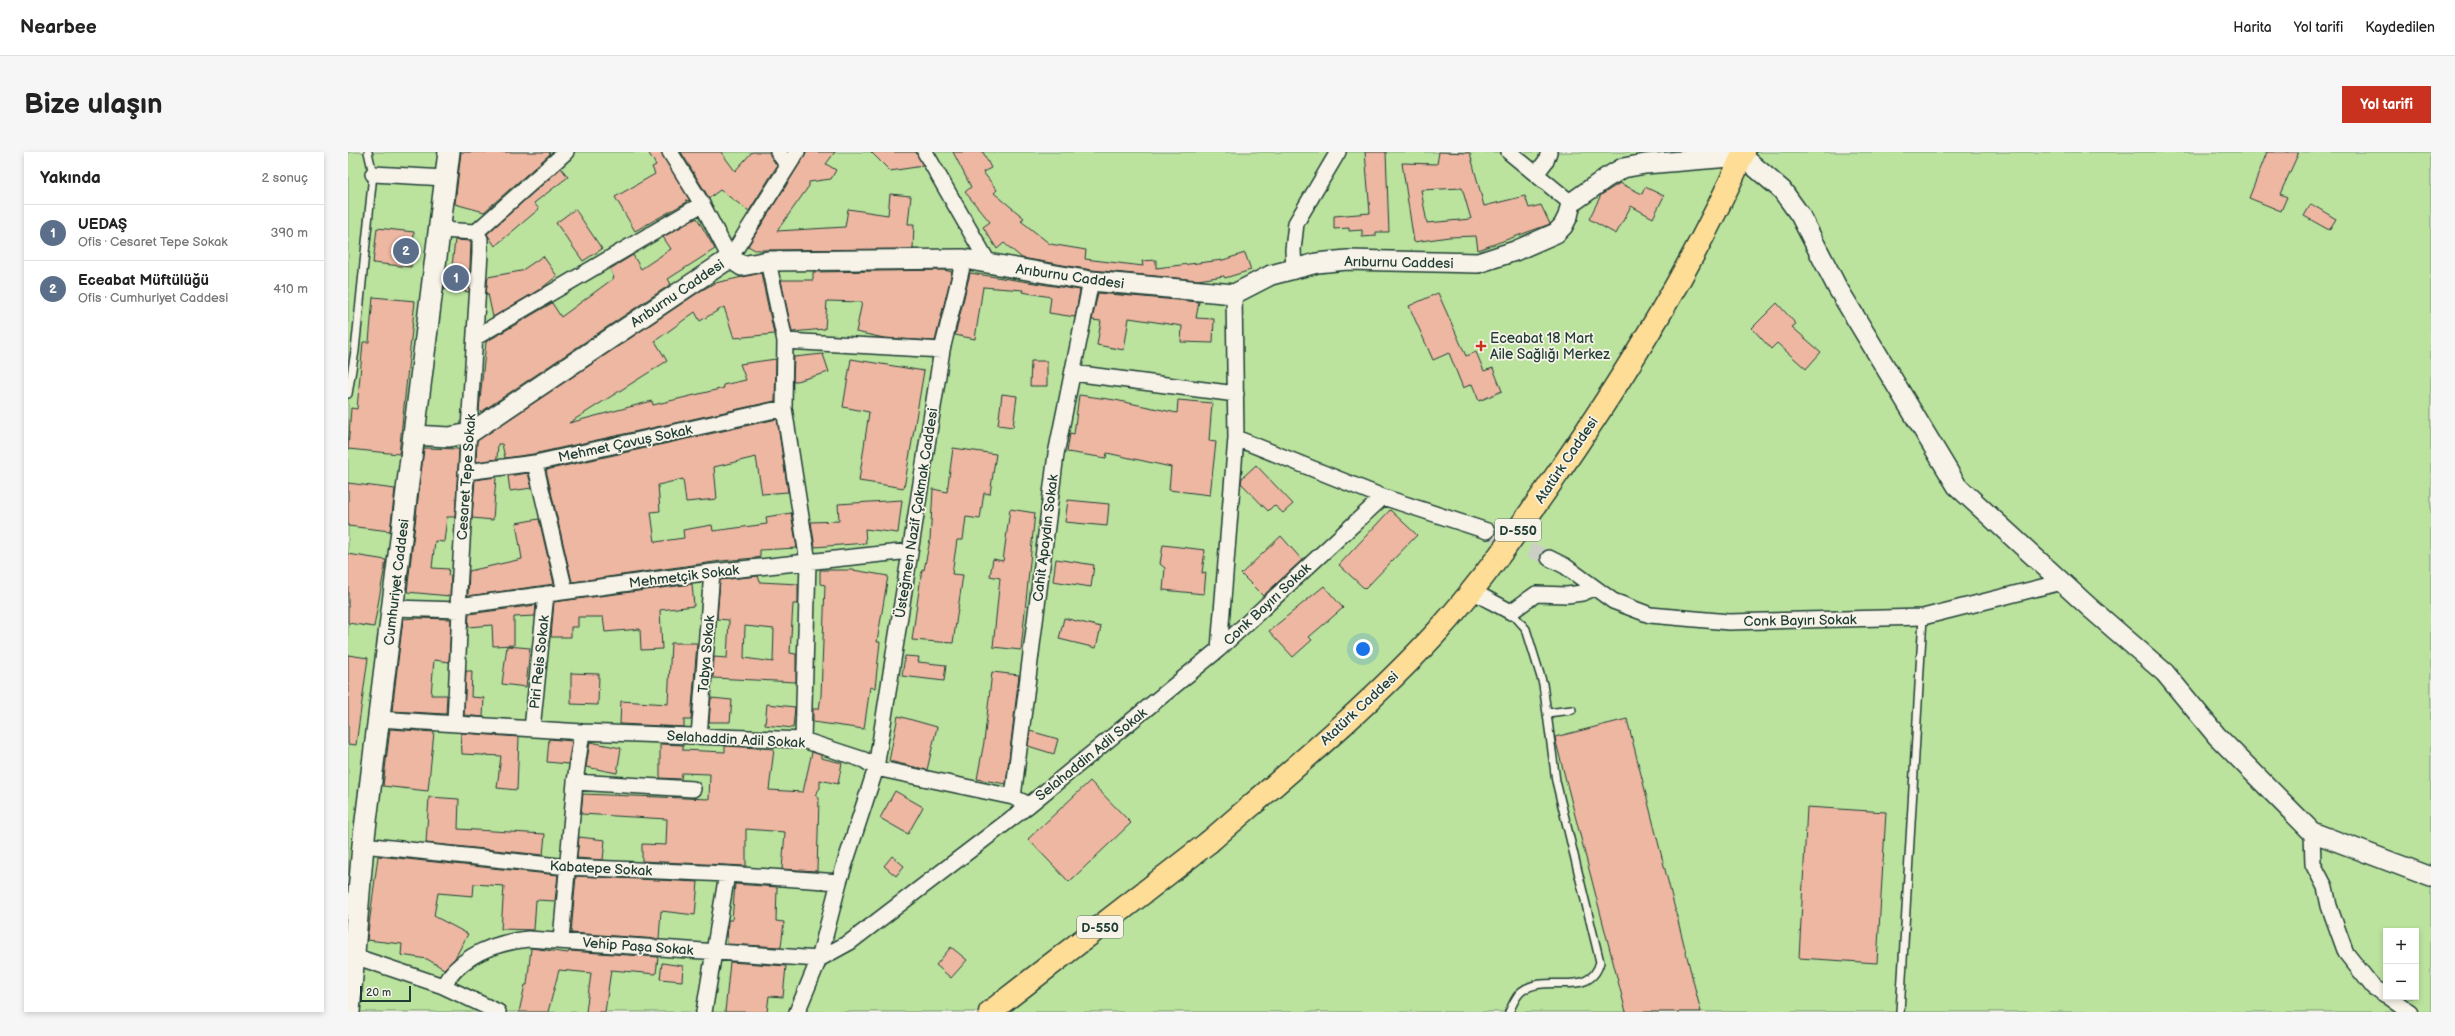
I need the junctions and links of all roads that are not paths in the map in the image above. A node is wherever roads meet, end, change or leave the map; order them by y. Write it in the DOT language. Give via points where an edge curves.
graph roads {
  1 [pos="368,152"];
  2 [pos="449,152"];
  3 [pos="566,152"];
  4 [pos="670,152"];
  5 [pos="778,152"];
  6 [pos="797,152"];
  7 [pos="925,152"];
  8 [pos="1338,152"];
  9 [pos="1509,152"];
  10 [pos="1549,152"];
  11 [pos="1743,154"];
  12 [pos="788,166"];
  13 [pos="373,174"];
  14 [pos="1536,174"];
  15 [pos="446,178"];
  16 [pos="1571,203"];
  17 [pos="702,204"];
  18 [pos="440,230"];
  19 [pos="476,232"];
  20 [pos="730,258"];
  21 [pos="964,259"];
  22 [pos="768,261"];
  23 [pos="989,264"];
  24 [pos="1294,268"];
  25 [pos="1091,280"];
  26 [pos="1234,294"];
  27 [pos="476,337"];
  28 [pos="785,341"];
  29 [pos="942,350"];
  30 [pos="1073,373"];
  31 [pos="348,394"];
  32 [pos="1236,394"];
  33 [pos="784,408"];
  34 [pos="470,433"];
  35 [pos="413,435"];
  36 [pos="1236,438"];
  37 [pos="536,462"];
  38 [pos="466,472"];
  39 [pos="1383,497"];
  40 [pos="1487,531"];
  41 [pos="910,550"];
  42 [pos="1549,558"];
  43 [pos="808,562"];
  44 [pos="712,572"];
  45 [pos="2062,582"];
  46 [pos="1594,588"];
  47 [pos="565,591"];
  48 [pos="1472,591"];
  49 [pos="546,594"];
  50 [pos="393,608"];
  51 [pos="459,608"];
  52 [pos="1511,612"];
  53 [pos="1923,617"];
  54 [pos="1218,649"];
  55 [pos="1572,710"];
  56 [pos="1547,713"];
  57 [pos="379,719"];
  58 [pos="455,723"];
  59 [pos="532,729"];
  60 [pos="582,732"];
  61 [pos="699,736"];
  62 [pos="803,740"];
  63 [pos="876,768"];
  64 [pos="575,782"];
  65 [pos="693,789"];
  66 [pos="1013,797"];
  67 [pos="1029,805"];
  68 [pos="2312,832"];
  69 [pos="1209,842"];
  70 [pos="363,845"];
  71 [pos="568,868"];
  72 [pos="727,874"];
  73 [pos="2431,877"];
  74 [pos="839,882"];
  75 [pos="561,940"];
  76 [pos="715,951"];
  77 [pos="352,954"];
  78 [pos="819,959"];
  79 [pos="444,986"];
  80 [pos="2383,993"];
  81 [pos="2393,1000"];
  82 [pos="349,1012"];
  83 [pos="498,1012"];
  84 [pos="704,1012"];
  85 [pos="797,1012"];
  86 [pos="990,1012"];
  87 [pos="1012,1012"];
  88 [pos="1509,1012"];
  89 [pos="1900,1012"];
  90 [pos="2410,1012"];
  1 -- 13 [label="lane"];
  2 -- 15 [label="main road, Cumhuriyet Caddesi"];
  3 -- 19 [label="street"];
  4 -- 17 [label="street"];
  5 -- 12 [label="street"];
  6 -- 12 [label="street"];
  7 -- 23 [label="street"];
  8 -- 24 [label="street" via="1296,224"];
  9 -- 14 [label="street"];
  10 -- 14 [label="street"];
  11 -- 16 [label="street" via="1623,168"];
  11 -- 45 [label="street" via="1782,190 1800,215 1837,287 1958,486"];
  11 -- 48 [label="main road, Atatürk Caddesi / D-550" via="1677,285 1636,354 1597,416"];
  12 -- 20 [label="street"];
  13 -- 15 [label="street"];
  13 -- 31 [label="lane" via="355,352"];
  14 -- 16 [label="street"];
  15 -- 18 [label="main road, Cumhuriyet Caddesi"];
  16 -- 24 [label="street, Arıburnu Caddesi" via="1563,226 1556,233 1515,251 1478,263 1347,260 1317,262"];
  17 -- 20 [label="street"];
  17 -- 27 [label="street"];
  18 -- 19 [label="street"];
  18 -- 35 [label="main road, Cumhuriyet Caddesi"];
  19 -- 27 [label="street, Cesaret Tepe Sokak" via="480,239"];
  20 -- 22 [label="street, Arıburnu Caddesi" via="742,266"];
  20 -- 34 [label="street, Arıburnu Caddesi"];
  21 -- 22 [label="street, Arıburnu Caddesi"];
  21 -- 23 [label="street, Arıburnu Caddesi"];
  21 -- 29 [label="street, Üsteğmen Nazif Çakmak Caddesi"];
  22 -- 28 [label="street"];
  23 -- 25 [label="street, Arıburnu Caddesi"];
  24 -- 26 [label="street, Arıburnu Caddesi" via="1271,275"];
  25 -- 26 [label="street, Arıburnu Caddesi"];
  25 -- 30 [label="street, Cahit Apaydın Sokak"];
  26 -- 32 [label="street, Conk Bayırı Sokak"];
  27 -- 34 [label="street, Cesaret Tepe Sokak"];
  28 -- 29 [label="street"];
  28 -- 33 [label="street"];
  29 -- 41 [label="street, Üsteğmen Nazif Çakmak Caddesi"];
  30 -- 32 [label="street"];
  30 -- 66 [label="street, Cahit Apaydın Sokak" via="1056,454"];
  32 -- 36 [label="street, Conk Bayırı Sokak"];
  33 -- 37 [label="street, Mehmet Çavuş Sokak"];
  33 -- 43 [label="street"];
  34 -- 35 [label="street, Arıburnu Caddesi" via="449,437"];
  34 -- 38 [label="street, Cesaret Tepe Sokak"];
  35 -- 50 [label="main road, Cumhuriyet Caddesi"];
  36 -- 39 [label="street"];
  36 -- 54 [label="street, Conk Bayırı Sokak"];
  37 -- 38 [label="street, Mehmet Çavuş Sokak"];
  37 -- 47 [label="street"];
  38 -- 51 [label="street, Cesaret Tepe Sokak"];
  39 -- 40 [label="street"];
  39 -- 54 [label="street, Conk Bayırı Sokak"];
  41 -- 43 [label="street, Mehmetçik Sokak"];
  41 -- 63 [label="street, Üsteğmen Nazif Çakmak Caddesi"];
  42 -- 46 [label="street, Conk Bayırı Sokak" via="1565,566"];
  43 -- 44 [label="street, Mehmetçik Sokak"];
  43 -- 62 [label="street"];
  44 -- 47 [label="street, Mehmetçik Sokak"];
  44 -- 61 [label="street, Tabya Sokak"];
  45 -- 53 [label="street, Conk Bayırı Sokak"];
  45 -- 68 [label="street" via="2165,673 2217,736"];
  46 -- 52 [label="street" via="1567,595 1536,594"];
  46 -- 53 [label="street, Conk Bayırı Sokak" via="1613,601 1650,615 1729,622"];
  47 -- 49 [label="street, Mehmetçik Sokak"];
  48 -- 52 [label="street"];
  48 -- 69 [label="main road, Atatürk Caddesi / D-550" via="1437,632 1389,681"];
  49 -- 51 [label="street, Mehmetçik Sokak"];
  49 -- 59 [label="street, Piri Reis Sokak"];
  50 -- 51 [label="street, Mehmetçik Sokak"];
  50 -- 57 [label="main road, Cumhuriyet Caddesi"];
  51 -- 58 [label="street, Cesaret Tepe Sokak"];
  52 -- 56 [label="lane" via="1526,629 1543,684"];
  53 -- 89 [label="lane"];
  54 -- 67 [label="street, Selahaddin Adil Sokak"];
  55 -- 56 [label="lane"];
  56 -- 88 [label="lane" via="1556,781 1600,962 1595,974 1584,983 1539,984 1521,991"];
  57 -- 58 [label="street, Selahaddin Adil Sokak"];
  57 -- 70 [label="main road, Cumhuriyet Caddesi"];
  58 -- 59 [label="street, Selahaddin Adil Sokak"];
  59 -- 60 [label="street, Selahaddin Adil Sokak"];
  60 -- 61 [label="street, Selahaddin Adil Sokak"];
  60 -- 64 [label="street"];
  61 -- 62 [label="street, Selahaddin Adil Sokak"];
  62 -- 63 [label="street, Selahaddin Adil Sokak" via="864,760"];
  63 -- 66 [label="street, Selahaddin Adil Sokak"];
  63 -- 74 [label="street, Üsteğmen Nazif Çakmak Caddesi"];
  64 -- 65 [label="street"];
  64 -- 71 [label="street"];
  66 -- 67 [label="street, Selahaddin Adil Sokak"];
  67 -- 78 [label="street" via="850,942"];
  68 -- 73 [label="street"];
  68 -- 80 [label="street" via="2313,864 2325,887 2346,953 2373,987"];
  69 -- 86 [label="main road, D-550"];
  69 -- 87 [label="main road, D-550"];
  70 -- 71 [label="street, Kabatepe Sokak"];
  70 -- 77 [label="main road, Cumhuriyet Caddesi"];
  71 -- 72 [label="street, Kabatepe Sokak"];
  71 -- 75 [label="street"];
  72 -- 74 [label="street, Kabatepe Sokak"];
  72 -- 76 [label="street, Vehip Paşa Sokak"];
  74 -- 78 [label="street, Üsteğmen Nazif Çakmak Caddesi"];
  75 -- 76 [label="street, Vehip Paşa Sokak"];
  75 -- 79 [label="street, Vehip Paşa Sokak" via="528,939 494,946 464,960 451,973"];
  76 -- 78 [label="street"];
  76 -- 84 [label="street, Vehip Paşa Sokak"];
  77 -- 79 [label="street"];
  77 -- 82 [label="main road, Cumhuriyet Caddesi"];
  78 -- 85 [label="street, Üsteğmen Nazif Çakmak Caddesi"];
  79 -- 83 [label="street"];
  81 -- 90 [label="street"];
}
